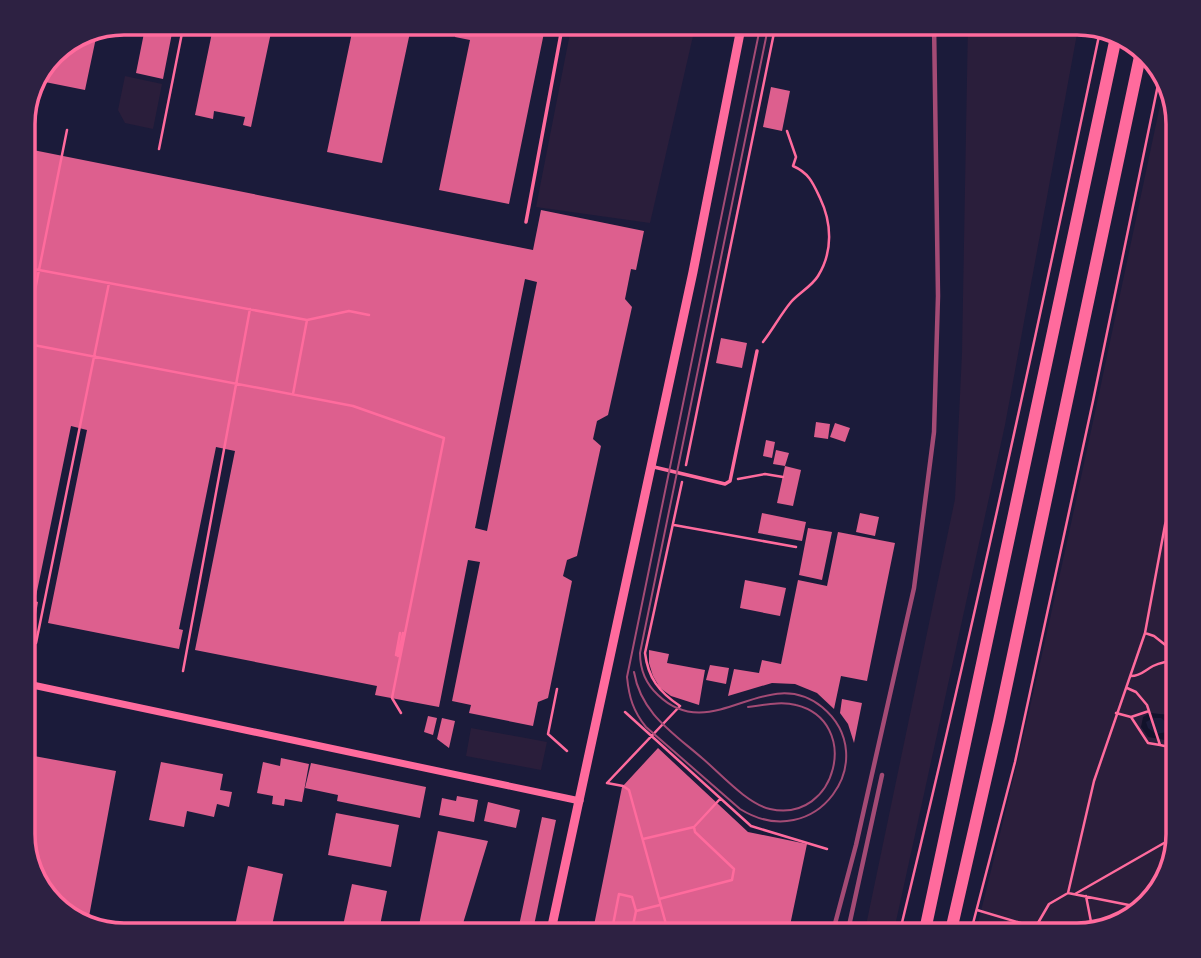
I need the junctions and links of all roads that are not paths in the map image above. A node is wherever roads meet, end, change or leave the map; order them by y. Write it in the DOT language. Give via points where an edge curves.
graph roads {
  1 [pos="562,35"];
  2 [pos="740,35"];
  3 [pos="1115,44"];
  4 [pos="1139,60"];
  5 [pos="526,222"];
  6 [pos="757,351"];
  7 [pos="652,467"];
  8 [pos="35,686"];
  9 [pos="580,801"];
  10 [pos="553,923"];
  11 [pos="927,923"];
  12 [pos="953,923"];
  1 -- 5 [label="lane"];
  2 -- 7 [label="street"];
  3 -- 11 [label="highway"];
  4 -- 12 [label="highway"];
  6 -- 7 [label="lane" via="731,480 726,484"];
  7 -- 9 [label="street"];
  8 -- 9 [label="street"];
  9 -- 10 [label="street"];
}
